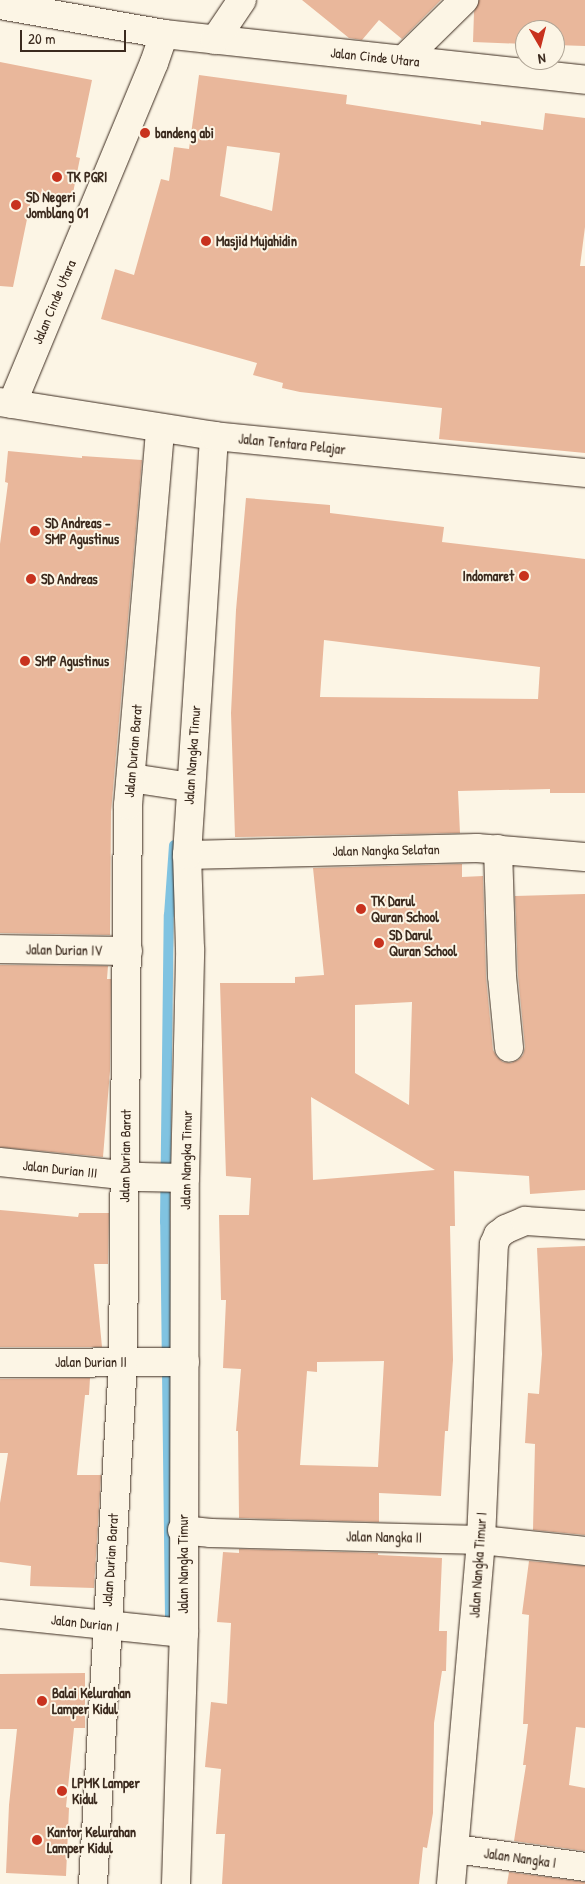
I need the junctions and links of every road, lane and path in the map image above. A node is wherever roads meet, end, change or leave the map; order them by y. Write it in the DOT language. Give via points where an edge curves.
graph roads {
  1 [pos="242,0"];
  2 [pos="464,0"];
  3 [pos="0,5"];
  4 [pos="53,7"];
  5 [pos="164,34"];
  6 [pos="215,40"];
  7 [pos="403,60"];
  8 [pos="585,80"];
  9 [pos="6,403"];
  10 [pos="160,428"];
  11 [pos="214,436"];
  12 [pos="585,473"];
  13 [pos="135,778"];
  14 [pos="186,786"];
  15 [pos="498,850"];
  16 [pos="187,855"];
  17 [pos="585,857"];
  18 [pos="0,949"];
  19 [pos="128,951"];
  20 [pos="509,1048"];
  21 [pos="0,1162"];
  22 [pos="132,1177"];
  23 [pos="183,1178"];
  24 [pos="585,1225"];
  25 [pos="135,1362"];
  26 [pos="183,1362"];
  27 [pos="0,1363"];
  28 [pos="182,1530"];
  29 [pos="481,1540"];
  30 [pos="585,1551"];
  31 [pos="0,1614"];
  32 [pos="112,1626"];
  33 [pos="177,1632"];
  34 [pos="456,1849"];
  35 [pos="585,1867"];
  36 [pos="100,1883"];
  37 [pos="176,1884"];
  38 [pos="451,1884"];
  1 -- 6 [label="street"];
  2 -- 7 [label="street"];
  3 -- 4 [label="street, Jalan Cinde Utara"];
  4 -- 5 [label="street, Jalan Cinde Utara"];
  5 -- 6 [label="street, Jalan Cinde Utara"];
  5 -- 9 [label="street, Jalan Cinde Utara"];
  6 -- 7 [label="street, Jalan Cinde Utara"];
  7 -- 8 [label="street, Jalan Cinde Utara"];
  9 -- 10 [label="street, Jalan Tentara Pelajar"];
  10 -- 11 [label="street, Jalan Tentara Pelajar"];
  10 -- 13 [label="street, Jalan Durian Barat"];
  11 -- 12 [label="street, Jalan Tentara Pelajar"];
  11 -- 14 [label="street, Jalan Nangka Timur"];
  13 -- 14 [label="street, Jalan Durian Barat"];
  13 -- 19 [label="street, Jalan Durian Barat" via="128,805"];
  14 -- 16 [label="street, Jalan Nangka Timur"];
  15 -- 16 [label="street, Jalan Nangka Selatan"];
  15 -- 17 [label="street, Jalan Nangka Selatan"];
  15 -- 20 [label="street" via="502,976"];
  16 -- 23 [label="street, Jalan Nangka Timur" via="190,949"];
  18 -- 19 [label="street, Jalan Durian IV"];
  19 -- 22 [label="street, Jalan Durian Barat"];
  21 -- 22 [label="street, Jalan Durian III"];
  22 -- 23 [label="street, Jalan Durian III"];
  22 -- 25 [label="street, Jalan Durian Barat"];
  23 -- 26 [label="street, Jalan Nangka Timur"];
  24 -- 29 [label="street, Jalan Nangka Timur I" via="525,1221 506,1228 494,1244"];
  25 -- 26 [label="street, Jalan Durian II"];
  25 -- 27 [label="street, Jalan Durian II"];
  25 -- 32 [label="street, Jalan Durian Barat"];
  26 -- 28 [label="street, Jalan Nangka Timur"];
  28 -- 29 [label="street, Jalan Nangka II"];
  28 -- 33 [label="street, Jalan Nangka Timur"];
  29 -- 30 [label="street, Jalan Nangka II"];
  29 -- 34 [label="street, Jalan Nangka Timur I"];
  31 -- 32 [label="street, Jalan Durian I"];
  32 -- 33 [label="street, Jalan Durian I"];
  32 -- 36 [label="street, Jalan Durian Barat"];
  33 -- 37 [label="street, Jalan Nangka Timur"];
  34 -- 35 [label="street, Jalan Nangka I"];
  34 -- 38 [label="street, Jalan Nangka Timur I"];
}
